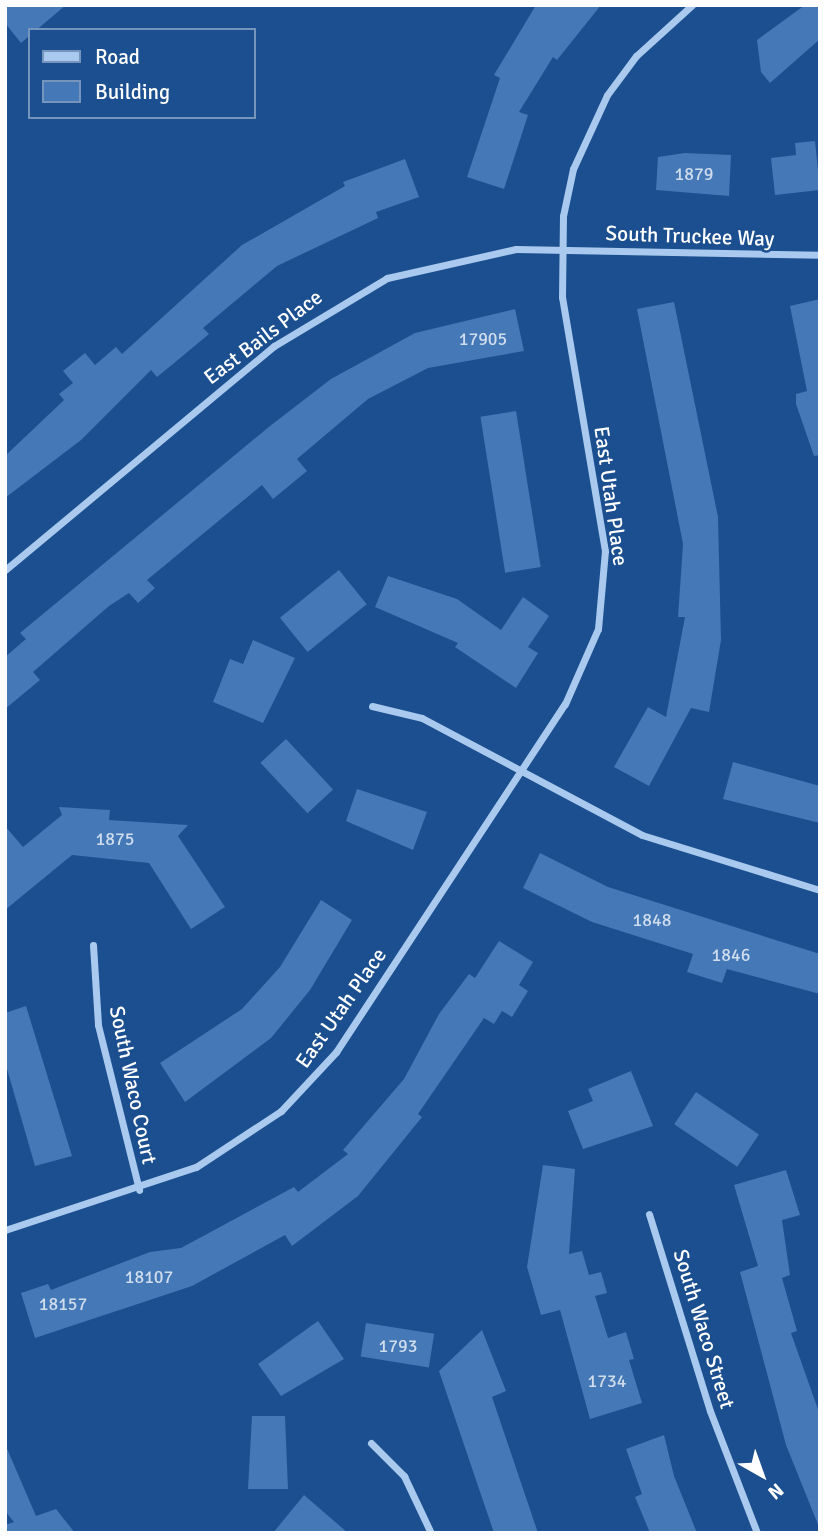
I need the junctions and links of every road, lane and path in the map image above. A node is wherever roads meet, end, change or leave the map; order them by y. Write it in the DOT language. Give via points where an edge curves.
graph roads {
  1 [pos="692,5"];
  2 [pos="560,248"];
  3 [pos="820,255"];
  4 [pos="5,570"];
  5 [pos="372,706"];
  6 [pos="521,771"];
  7 [pos="820,890"];
  8 [pos="93,945"];
  9 [pos="139,1189"];
  10 [pos="649,1214"];
  11 [pos="5,1230"];
  12 [pos="371,1443"];
  13 [pos="431,1533"];
  14 [pos="757,1533"];
  1 -- 2 [label="street" via="636,57 591,123 573,169"];
  2 -- 3 [label="street, South Truckee Way"];
  2 -- 4 [label="street, East Bails Place" via="472,254 347,297 274,346"];
  2 -- 6 [label="street, East Utah Place" via="605,551 604,590 585,665"];
  5 -- 6 [label="street" via="422,718"];
  6 -- 7 [label="street" via="642,835"];
  6 -- 9 [label="street, East Utah Place" via="310,1083 231,1147"];
  8 -- 9 [label="street, South Waco Court" via="98,1025"];
  9 -- 11 [label="street, East Utah Place"];
  10 -- 14 [label="street, South Waco Street" via="710,1411"];
  12 -- 13 [label="street" via="404,1476"];
}
